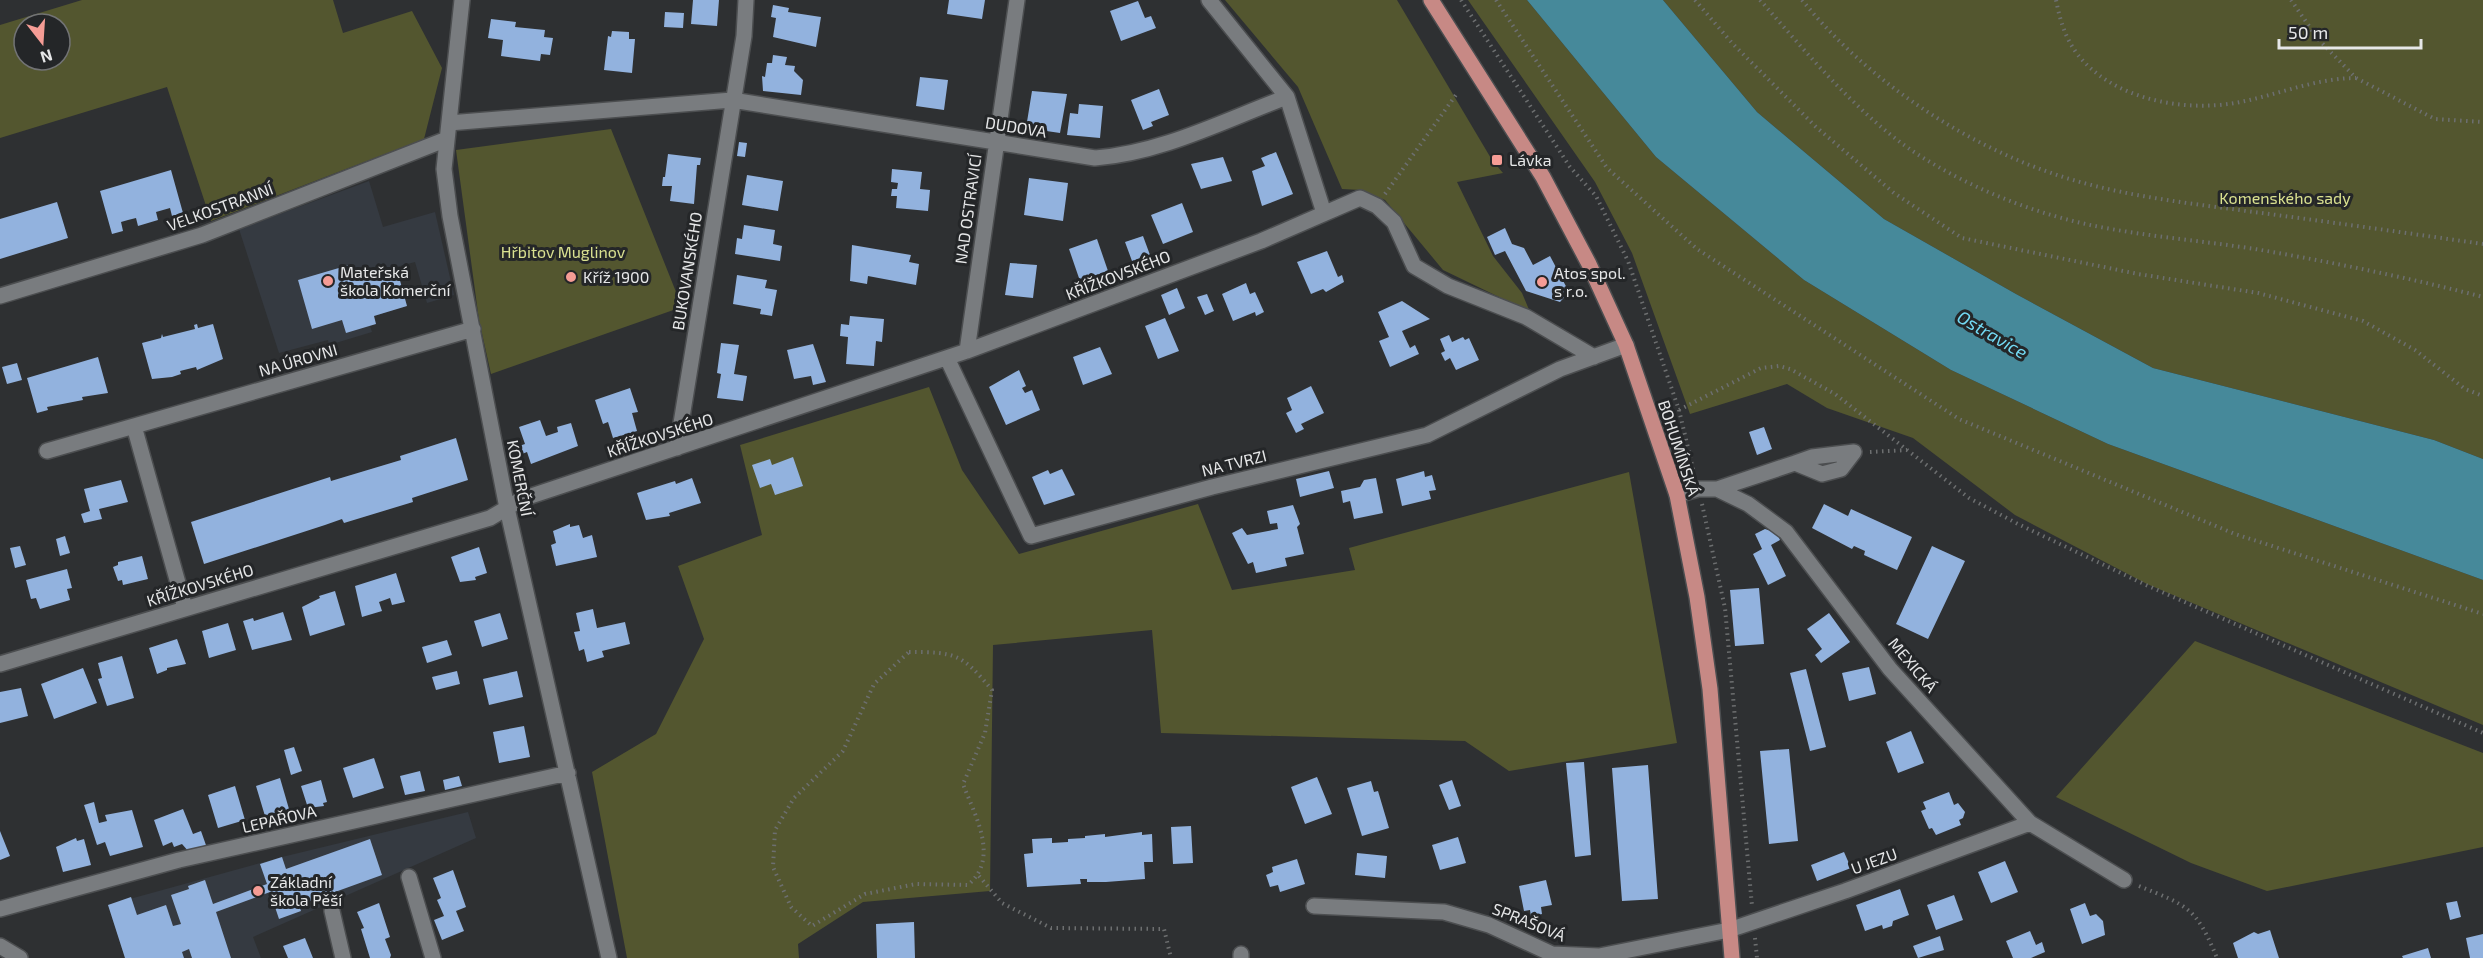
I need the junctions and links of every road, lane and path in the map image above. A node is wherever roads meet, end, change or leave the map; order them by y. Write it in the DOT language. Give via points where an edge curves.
graph roads {
  1 [pos="462,0"];
  2 [pos="746,0"];
  3 [pos="1017,0"];
  4 [pos="1209,0"];
  5 [pos="1431,0"];
  6 [pos="1461,0"];
  7 [pos="1496,0"];
  8 [pos="1695,0"];
  9 [pos="1760,0"];
  10 [pos="1802,0"];
  11 [pos="2056,0"];
  12 [pos="2291,0"];
  13 [pos="2356,78"];
  14 [pos="1458,92"];
  15 [pos="1287,97"];
  16 [pos="732,100"];
  17 [pos="2483,122"];
  18 [pos="449,123"];
  19 [pos="447,139"];
  20 [pos="995,142"];
  21 [pos="1377,206"];
  22 [pos="1324,213"];
  23 [pos="2483,244"];
  24 [pos="0,296"];
  25 [pos="2483,297"];
  26 [pos="473,329"];
  27 [pos="1626,345"];
  28 [pos="967,351"];
  29 [pos="1594,357"];
  30 [pos="946,358"];
  31 [pos="2483,396"];
  32 [pos="134,426"];
  33 [pos="677,448"];
  34 [pos="1909,450"];
  35 [pos="47,451"];
  36 [pos="1854,452"];
  37 [pos="1717,489"];
  38 [pos="1677,495"];
  39 [pos="507,508"];
  40 [pos="185,609"];
  41 [pos="2483,614"];
  42 [pos="0,664"];
  43 [pos="2483,734"];
  44 [pos="568,773"];
  45 [pos="2030,823"];
  46 [pos="979,876"];
  47 [pos="409,877"];
  48 [pos="2124,880"];
  49 [pos="1314,906"];
  50 [pos="0,909"];
  51 [pos="332,911"];
  52 [pos="1729,930"];
  53 [pos="0,946"];
  54 [pos="1551,956"];
  55 [pos="20,958"];
  56 [pos="343,958"];
  57 [pos="433,958"];
  58 [pos="609,958"];
  59 [pos="1171,958"];
  60 [pos="1732,958"];
  61 [pos="2217,958"];
  1 -- 18 [label="street, KOMERČNÍ"];
  2 -- 16 [label="street, BUKOVANSKÉHO" via="744,36"];
  3 -- 20 [label="street, NAD OSTRAVICÍ"];
  4 -- 15 [label="street"];
  5 -- 27 [label="main road, BOHUMÍNSKÁ" via="1543,177"];
  6 -- 34 [label="path" via="1570,167 1596,196 1628,261 1679,410 1761,368 1779,366 1835,394"];
  7 -- 41 [label="path" via="1607,168 1697,249 1959,419 2235,534"];
  8 -- 31 [label="path" via="1816,127 1894,193 1962,238 2138,274 2258,292 2364,321 2415,350 2465,390"];
  9 -- 25 [label="path" via="1823,70 1894,137 1930,161 1999,196 2095,226 2262,250"];
  10 -- 23 [label="path" via="1838,39 1905,97 1988,147 2041,170 2119,191 2187,203"];
  11 -- 13 [label="path" via="2061,24 2079,56 2113,82 2163,102 2223,105 2324,81"];
  12 -- 13 [label="path" via="2318,39"];
  13 -- 17 [label="path" via="2435,119"];
  14 -- 21 [label="path"];
  15 -- 20 [label="street, DUDOVA" via="1126,155 1095,158"];
  15 -- 22 [label="street"];
  16 -- 18 [label="street"];
  16 -- 20 [label="street, DUDOVA"];
  16 -- 33 [label="street, BUKOVANSKÉHO"];
  18 -- 19 [label="street, KOMERČNÍ"];
  19 -- 24 [label="street, VELKOSTRANNÍ" via="202,235"];
  19 -- 26 [label="street, KOMERČNÍ" via="444,169 450,216"];
  20 -- 28 [label="street, NAD OSTRAVICÍ"];
  21 -- 22 [label="street, KŘÍŽKOVSKÉHO" via="1360,198"];
  21 -- 29 [label="street" via="1394,222 1414,266 1448,286 1526,317"];
  22 -- 28 [label="street, KŘÍŽKOVSKÉHO" via="1261,241"];
  26 -- 32 [label="street, NA ÚROVNI"];
  26 -- 39 [label="street, KOMERČNÍ"];
  27 -- 29 [label="street, NA TVRZI"];
  27 -- 38 [label="main road, BOHUMÍNSKÁ"];
  28 -- 30 [label="street, KŘÍŽKOVSKÉHO"];
  29 -- 30 [label="street, NA TVRZI" via="1560,369 1427,435 1031,536"];
  30 -- 33 [label="street, KŘÍŽKOVSKÉHO"];
  32 -- 35 [label="street, NA ÚROVNI"];
  32 -- 40 [label="street"];
  33 -- 39 [label="street, KŘÍŽKOVSKÉHO" via="522,499"];
  34 -- 36 [label="path"];
  34 -- 43 [label="path" via="1969,498 2018,524"];
  36 -- 37 [label="street" via="1841,469 1822,474 1795,463"];
  37 -- 38 [label="street"];
  37 -- 45 [label="street, MEXICKÁ" via="1748,504 1786,532 1890,669"];
  38 -- 52 [label="main road, BOHUMÍNSKÁ" via="1710,689"];
  39 -- 40 [label="street, KŘÍŽKOVSKÉHO" via="490,518"];
  39 -- 44 [label="street, KOMERČNÍ"];
  40 -- 42 [label="street, KŘÍŽKOVSKÉHO"];
  44 -- 50 [label="street, LEPAŘOVA" via="179,860"];
  44 -- 58 [label="street, KOMERČNÍ"];
  45 -- 48 [label="street, MEXICKÁ"];
  45 -- 52 [label="street, U JEZU"];
  46 -- 46 [label="path" via="984,858 981,835 963,784 984,733 992,690 970,664 943,652 909,652 874,684 843,751 794,798 775,830 773,867 791,907 812,926 865,894 916,884 968,885"];
  46 -- 59 [label="path" via="1002,903 1051,928 1164,929"];
  47 -- 57 [label="street"];
  48 -- 61 [label="path" via="2185,905 2205,928"];
  49 -- 54 [label="street, SPRAŠOVÁ" via="1444,912 1489,925"];
  51 -- 56 [label="street"];
  52 -- 54 [label="street, SPRAŠOVÁ" via="1624,953"];
  52 -- 60 [label="main road, BOHUMÍNSKÁ"];
  53 -- 55 [label="street"];
}
